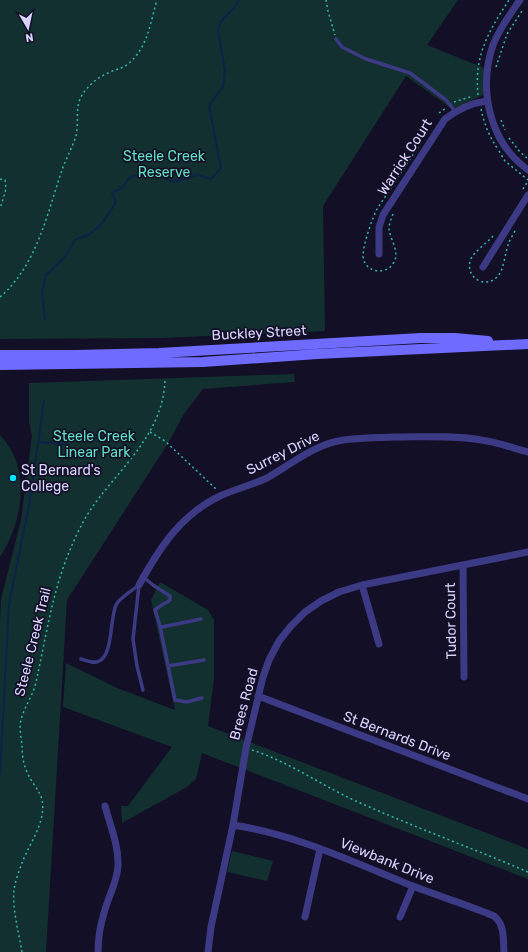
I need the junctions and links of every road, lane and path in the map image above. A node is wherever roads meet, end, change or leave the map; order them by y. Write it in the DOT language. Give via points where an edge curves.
graph roads {
  1 [pos="157,0"];
  2 [pos="326,0"];
  3 [pos="520,0"];
  4 [pos="524,8"];
  5 [pos="336,38"];
  6 [pos="494,72"];
  7 [pos="487,101"];
  8 [pos="455,111"];
  9 [pos="499,116"];
  10 [pos="528,159"];
  11 [pos="528,170"];
  12 [pos="0,179"];
  13 [pos="528,195"];
  14 [pos="0,209"];
  15 [pos="379,254"];
  16 [pos="483,267"];
  17 [pos="0,297"];
  18 [pos="524,344"];
  19 [pos="0,355"];
  20 [pos="0,365"];
  21 [pos="165,379"];
  22 [pos="150,432"];
  23 [pos="528,452"];
  24 [pos="223,495"];
  25 [pos="528,552"];
  26 [pos="463,565"];
  27 [pos="143,577"];
  28 [pos="139,585"];
  29 [pos="362,585"];
  30 [pos="200,619"];
  31 [pos="160,626"];
  32 [pos="379,644"];
  33 [pos="81,659"];
  34 [pos="204,660"];
  35 [pos="168,666"];
  36 [pos="464,677"];
  37 [pos="143,690"];
  38 [pos="258,696"];
  39 [pos="202,698"];
  40 [pos="246,748"];
  41 [pos="528,800"];
  42 [pos="105,806"];
  43 [pos="233,825"];
  44 [pos="320,849"];
  45 [pos="528,872"];
  46 [pos="413,886"];
  47 [pos="305,917"];
  48 [pos="400,917"];
  49 [pos="209,951"];
  50 [pos="22,952"];
  51 [pos="98,952"];
  52 [pos="504,952"];
  1 -- 17 [label="path" via="145,42 138,53 123,67 103,75 83,93 76,135 39,239 27,264"];
  2 -- 5 [label="path"];
  3 -- 7 [label="street" via="493,45 486,73"];
  4 -- 6 [label="path" via="507,34"];
  5 -- 8 [label="lane" via="342,47 366,60 410,74 446,100"];
  7 -- 8 [label="street, Warrick Court"];
  7 -- 11 [label="street" via="496,130 504,144"];
  8 -- 15 [label="street, Warrick Court" via="445,119 383,215 379,227"];
  9 -- 10 [label="path" via="507,136"];
  12 -- 14 [label="path" via="5,180 7,186"];
  13 -- 16 [label="street"];
  18 -- 19 [label="main road, Buckley Street" via="421,338 159,353"];
  18 -- 20 [label="main road, Buckley Street" via="203,362"];
  21 -- 22 [label="path, Steele Creek Trail" via="163,401"];
  22 -- 24 [label="path" via="165,441"];
  22 -- 50 [label="path, Steele Creek Trail" via="93,506 70,549 52,607 36,685 20,721 22,756 43,804 39,829 21,865 14,890"];
  23 -- 24 [label="street, Surrey Drive" via="482,440 422,437 352,438 322,446 267,478"];
  24 -- 27 [label="street, Surrey Drive" via="201,506 185,520 170,536"];
  25 -- 26 [label="street, Brees Road"];
  26 -- 29 [label="street, Brees Road"];
  26 -- 36 [label="street, Tudor Court"];
  27 -- 28 [label="street, Surrey Drive"];
  27 -- 31 [label="lane" via="170,596 167,603 155,610"];
  28 -- 33 [label="lane" via="116,604 104,657 94,663"];
  28 -- 37 [label="lane" via="133,639"];
  29 -- 32 [label="street"];
  29 -- 38 [label="street, Brees Road" via="338,592 321,601 291,626 269,660"];
  30 -- 31 [label="lane"];
  31 -- 35 [label="lane"];
  34 -- 35 [label="lane"];
  35 -- 39 [label="lane" via="175,700 187,702"];
  38 -- 40 [label="street, Brees Road"];
  38 -- 41 [label="street, St Bernards Drive"];
  40 -- 43 [label="street, Brees Road"];
  40 -- 45 [label="path" via="269,755 358,802"];
  42 -- 51 [label="street" via="115,840 118,865 114,888 98,935"];
  43 -- 44 [label="street, Viewbank Drive" via="274,833"];
  43 -- 49 [label="street, Brees Road" via="211,927"];
  44 -- 46 [label="street, Viewbank Drive"];
  44 -- 47 [label="street"];
  46 -- 48 [label="street"];
  46 -- 52 [label="street, Viewbank Drive" via="494,916 502,925"];
}
